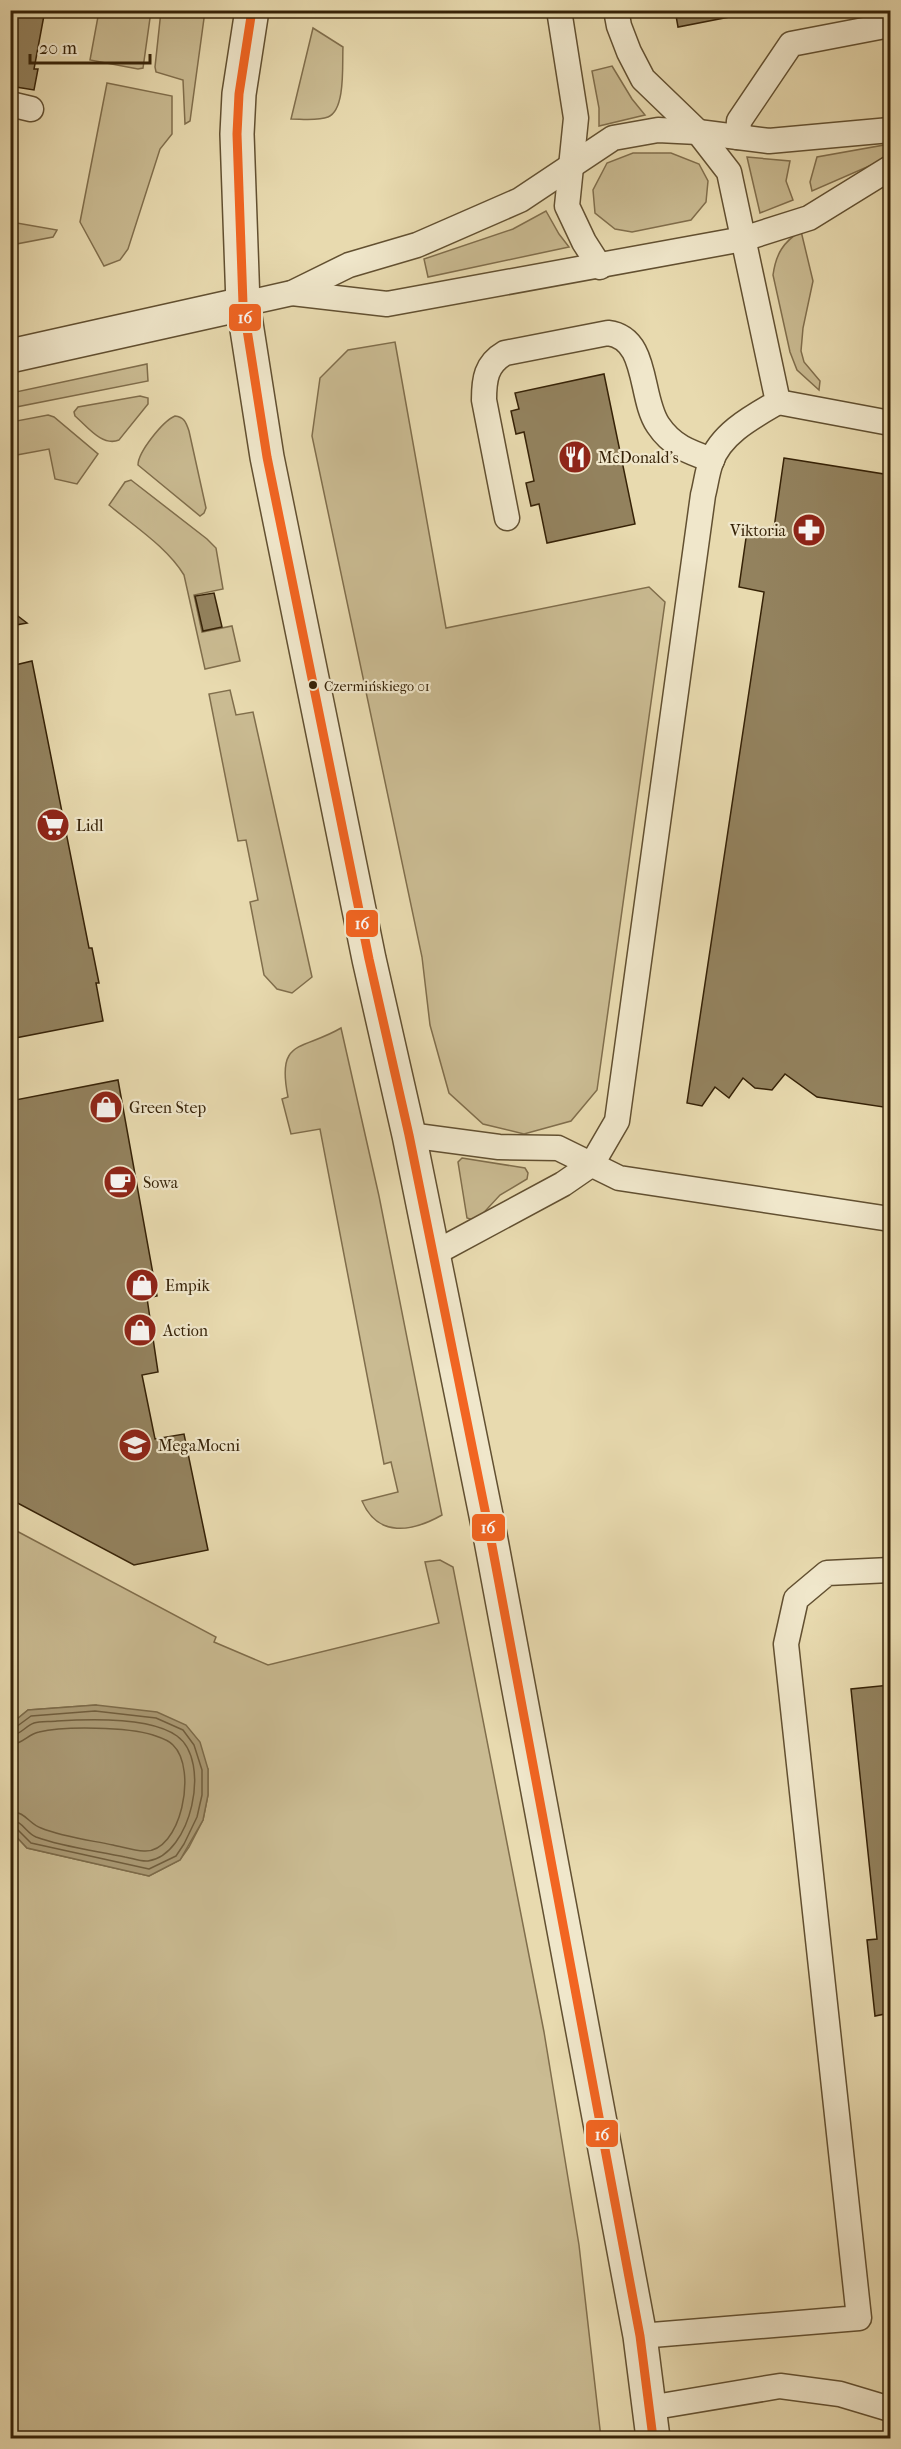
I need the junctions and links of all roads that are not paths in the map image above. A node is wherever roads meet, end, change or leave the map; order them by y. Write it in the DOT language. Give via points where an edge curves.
graph roads {
  1 [pos="252,10"];
  2 [pos="559,10"];
  3 [pos="616,10"];
  4 [pos="891,25"];
  5 [pos="891,130"];
  6 [pos="698,132"];
  7 [pos="738,137"];
  8 [pos="573,163"];
  9 [pos="891,168"];
  10 [pos="743,239"];
  11 [pos="600,267"];
  12 [pos="292,293"];
  13 [pos="243,304"];
  14 [pos="10,356"];
  15 [pos="778,402"];
  16 [pos="891,423"];
  17 [pos="712,460"];
  18 [pos="507,518"];
  19 [pos="409,1135"];
  20 [pos="592,1164"];
  21 [pos="891,1219"];
  22 [pos="433,1254"];
  23 [pos="891,1570"];
  24 [pos="640,2336"];
  25 [pos="891,2409"];
  26 [pos="651,2423"];
  1 -- 13 [label="street" via="237,134"];
  2 -- 8 [label="lane" via="576,118"];
  3 -- 6 [label="lane" via="629,52 643,79"];
  4 -- 7 [label="lane" via="791,44 739,121"];
  5 -- 7 [label="lane" via="779,141"];
  6 -- 7 [label="lane"];
  6 -- 8 [label="lane" via="658,130 612,138"];
  6 -- 10 [label="lane" via="729,172"];
  8 -- 11 [label="lane" via="567,206"];
  8 -- 12 [label="lane" via="520,200 417,245 348,265"];
  9 -- 10 [label="lane" via="808,218"];
  10 -- 11 [label="lane"];
  10 -- 15 [label="lane"];
  11 -- 12 [label="lane" via="387,304"];
  12 -- 13 [label="lane"];
  13 -- 14 [label="street"];
  13 -- 19 [label="street" via="267,458 369,959"];
  15 -- 16 [label="lane"];
  15 -- 17 [label="lane" via="739,426"];
  17 -- 18 [label="lane" via="679,448 658,425 630,343 619,334 506,353 495,359 488,370 484,391"];
  17 -- 20 [label="lane" via="703,495 617,1121"];
  19 -- 20 [label="lane" via="499,1147 558,1148"];
  19 -- 22 [label="street"];
  20 -- 21 [label="lane" via="619,1178"];
  20 -- 22 [label="lane" via="563,1184"];
  22 -- 24 [label="street" via="490,1534"];
  23 -- 24 [label="lane" via="827,1573 796,1599 786,1644 859,2318"];
  24 -- 26 [label="street"];
  25 -- 26 [label="lane" via="840,2394 780,2386"];
}
